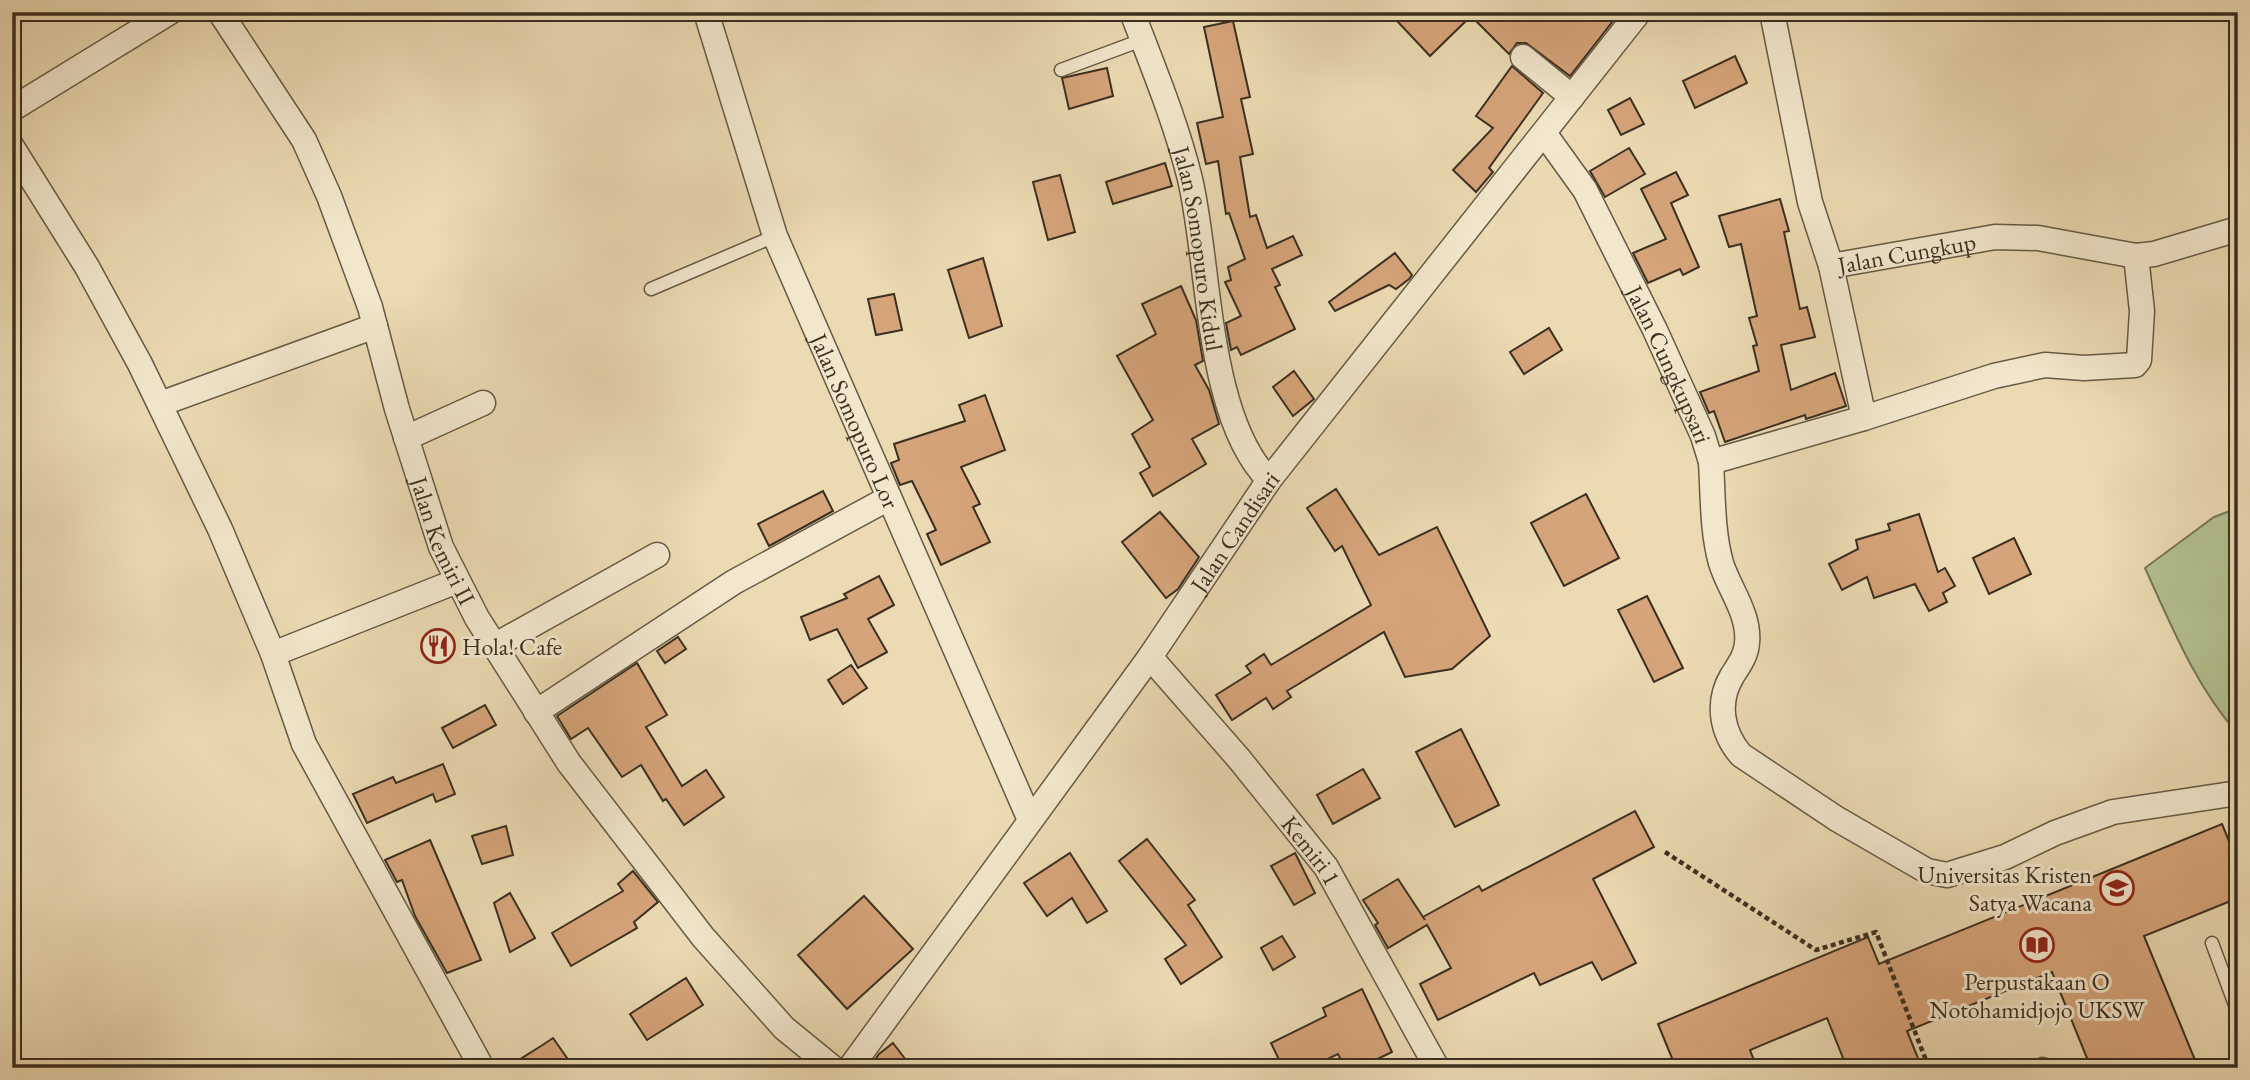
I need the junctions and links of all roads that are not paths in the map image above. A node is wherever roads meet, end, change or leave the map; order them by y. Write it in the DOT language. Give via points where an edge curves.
graph roads {
  1 [pos="170,12"];
  2 [pos="220,12"];
  3 [pos="706,12"];
  4 [pos="1132,12"];
  5 [pos="1639,12"];
  6 [pos="1772,12"];
  7 [pos="1142,40"];
  8 [pos="1523,57"];
  9 [pos="1062,70"];
  10 [pos="1573,97"];
  11 [pos="12,109"];
  12 [pos="1544,133"];
  13 [pos="12,147"];
  14 [pos="2238,229"];
  15 [pos="775,236"];
  16 [pos="2136,256"];
  17 [pos="1832,266"];
  18 [pos="651,289"];
  19 [pos="375,326"];
  20 [pos="483,403"];
  21 [pos="160,404"];
  22 [pos="1864,418"];
  23 [pos="406,438"];
  24 [pos="1711,462"];
  25 [pos="1269,480"];
  26 [pos="888,498"];
  27 [pos="657,555"];
  28 [pos="457,581"];
  29 [pos="494,646"];
  30 [pos="274,654"];
  31 [pos="1150,657"];
  32 [pos="536,712"];
  33 [pos="2238,793"];
  34 [pos="1030,820"];
  35 [pos="2213,943"];
  36 [pos="2238,1013"];
  37 [pos="482,1068"];
  38 [pos="833,1068"];
  39 [pos="850,1068"];
  40 [pos="1437,1068"];
  41 [pos="2033,1068"];
  42 [pos="2058,1068"];
  1 -- 11 [label="street"];
  2 -- 19 [label="street, Jalan Kemiri II" via="304,140 351,252"];
  3 -- 15 [label="street, Jalan Somopuro Lor"];
  4 -- 7 [label="street, Jalan Somopuro Kidul"];
  5 -- 10 [label="street, Jalan Candisari"];
  6 -- 17 [label="street, Jalan Cungkup" via="1810,202"];
  7 -- 9 [label="lane"];
  7 -- 25 [label="street, Jalan Somopuro Kidul" via="1190,181 1217,356 1236,427 1255,466"];
  8 -- 10 [label="street"];
  10 -- 12 [label="street, Jalan Candisari"];
  12 -- 24 [label="street, Jalan Cungkupsari" via="1585,190 1655,330"];
  12 -- 25 [label="street, Jalan Candisari"];
  13 -- 21 [label="street" via="87,267"];
  14 -- 16 [label="street, Jalan Cungkup"];
  15 -- 18 [label="lane"];
  15 -- 26 [label="street, Jalan Somopuro Lor"];
  16 -- 17 [label="street, Jalan Cungkup" via="2038,238 1995,237"];
  16 -- 22 [label="street, Jalan Cungkupsari" via="2142,311 2135,365 2021,369"];
  17 -- 22 [label="street"];
  19 -- 21 [label="street"];
  19 -- 23 [label="street, Jalan Kemiri II"];
  20 -- 23 [label="street"];
  21 -- 30 [label="street"];
  22 -- 24 [label="street, Jalan Cungkupsari"];
  23 -- 28 [label="street, Jalan Kemiri II" via="441,547"];
  24 -- 33 [label="street" via="1721,562 1745,615 1747,642 1724,696 1724,726 1741,755 1836,819 1927,871 1947,875 2005,857 2113,812"];
  25 -- 31 [label="street, Jalan Candisari"];
  26 -- 32 [label="street" via="734,582"];
  26 -- 34 [label="street, Jalan Somopuro Lor"];
  27 -- 29 [label="street"];
  28 -- 29 [label="street, Jalan Kemiri II"];
  28 -- 30 [label="street"];
  29 -- 32 [label="street, Jalan Kemiri II"];
  30 -- 37 [label="street" via="304,744"];
  31 -- 34 [label="street, Jalan Candisari"];
  31 -- 40 [label="street, Kemiri 1" via="1326,867"];
  32 -- 38 [label="street, Jalan Kemiri II" via="569,763 703,937 783,1028"];
  34 -- 39 [label="street, Jalan Candisari"];
  35 -- 36 [label="lane"];
  41 -- 42 [label="lane" via="2042,1064"];
}
